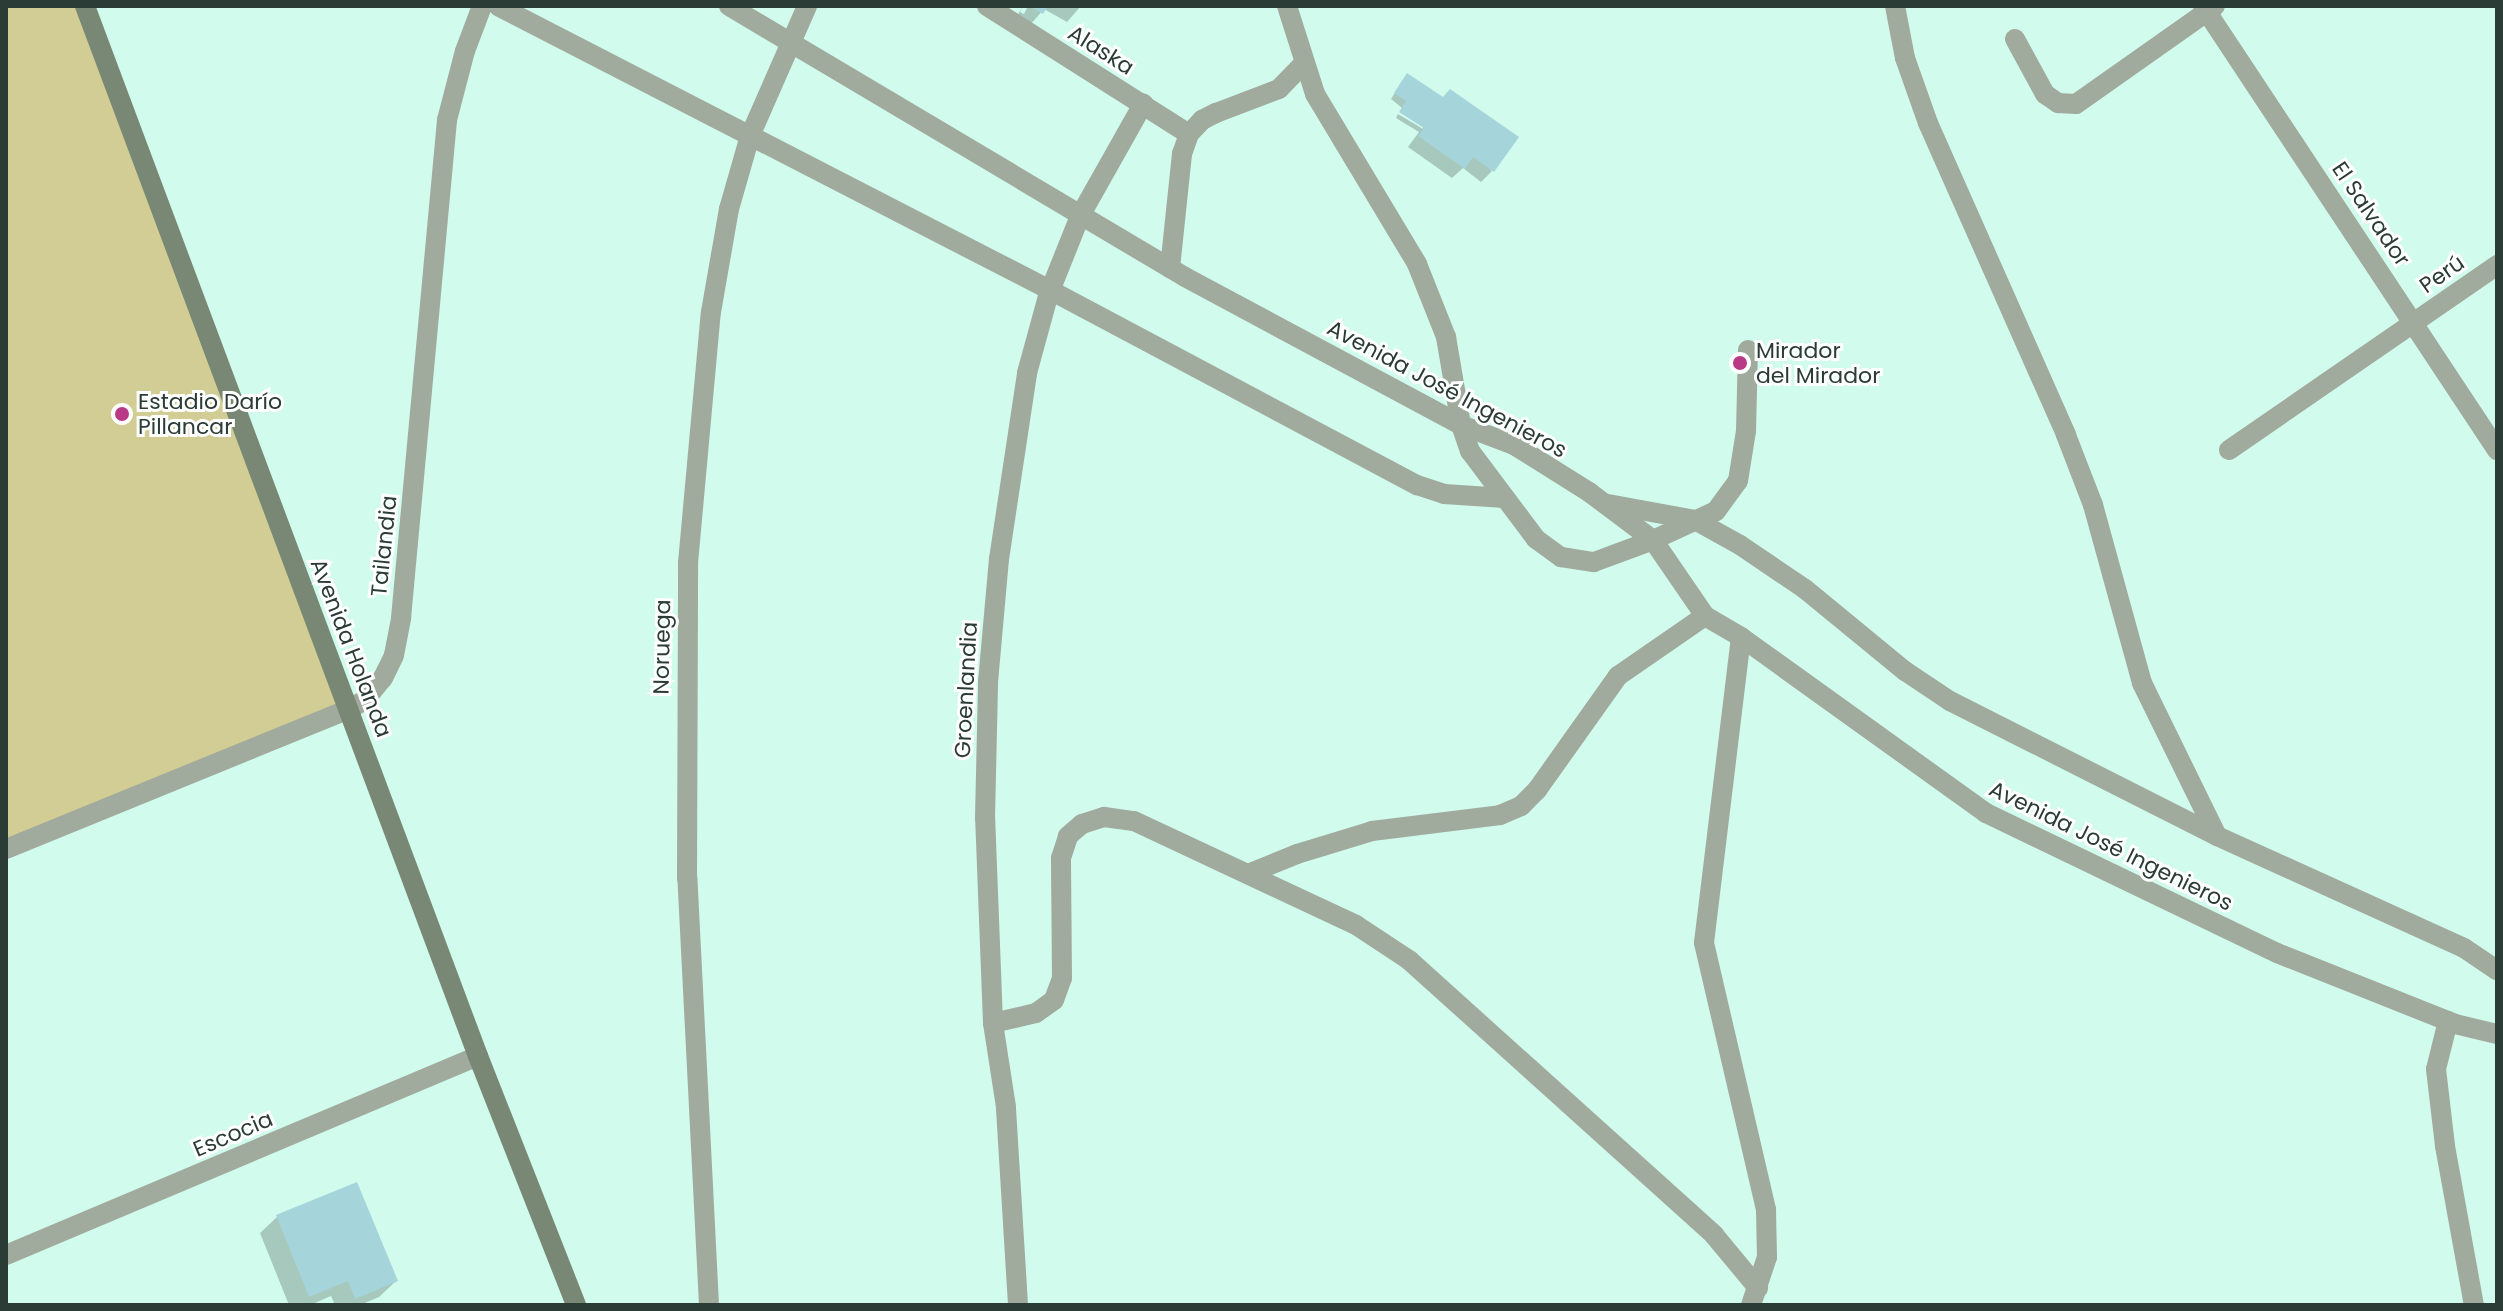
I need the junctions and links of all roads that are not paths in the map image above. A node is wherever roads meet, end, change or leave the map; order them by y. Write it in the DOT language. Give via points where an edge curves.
graph roads {
  1 [pos="85,6"];
  2 [pos="482,6"];
  3 [pos="498,6"];
  4 [pos="729,6"];
  5 [pos="807,6"];
  6 [pos="987,6"];
  7 [pos="1287,6"];
  8 [pos="1895,6"];
  9 [pos="2208,8"];
  10 [pos="2015,39"];
  11 [pos="788,44"];
  12 [pos="1304,63"];
  13 [pos="1143,104"];
  14 [pos="1189,134"];
  15 [pos="750,136"];
  16 [pos="1080,216"];
  17 [pos="2497,265"];
  18 [pos="1170,268"];
  19 [pos="1050,290"];
  20 [pos="2415,322"];
  21 [pos="1748,350"];
  22 [pos="1461,425"];
  23 [pos="2229,450"];
  24 [pos="2497,450"];
  25 [pos="1505,498"];
  26 [pos="1603,503"];
  27 [pos="1695,520"];
  28 [pos="1653,540"];
  29 [pos="1705,616"];
  30 [pos="1741,637"];
  31 [pos="349,709"];
  32 [pos="2217,836"];
  33 [pos="6,849"];
  34 [pos="1248,874"];
  35 [pos="2497,970"];
  36 [pos="2448,1021"];
  37 [pos="993,1023"];
  38 [pos="2497,1034"];
  39 [pos="478,1056"];
  40 [pos="6,1255"];
  41 [pos="1755,1296"];
  42 [pos="576,1305"];
  43 [pos="709,1305"];
  44 [pos="1018,1305"];
  45 [pos="2474,1305"];
  1 -- 31 [label="street, Avenida Holanda"];
  2 -- 31 [label="street, Tailandia" via="447,120 401,618 383,678 365,700"];
  3 -- 15 [label="street"];
  4 -- 11 [label="street, Avenida José Ingenieros"];
  5 -- 11 [label="street, Noruega"];
  6 -- 13 [label="street, Alaska"];
  7 -- 12 [label="street"];
  8 -- 32 [label="street" via="1905,58 1928,123 2093,505 2142,683"];
  9 -- 10 [label="street" via="2076,104 2058,103 2045,94"];
  9 -- 20 [label="street, El Salvador"];
  11 -- 15 [label="street, Noruega"];
  11 -- 16 [label="street, Avenida José Ingenieros"];
  12 -- 14 [label="street" via="1279,89 1202,120"];
  12 -- 22 [label="street" via="1315,94 1417,264 1446,337"];
  13 -- 14 [label="street, Alaska"];
  13 -- 16 [label="street, Groenlandia"];
  14 -- 18 [label="street" via="1182,154"];
  15 -- 19 [label="street"];
  15 -- 43 [label="street, Noruega" via="729,209 711,312 688,563 687,878"];
  16 -- 18 [label="street, Avenida José Ingenieros"];
  16 -- 19 [label="street, Groenlandia"];
  17 -- 20 [label="street, Perú"];
  18 -- 22 [label="street, Avenida José Ingenieros"];
  19 -- 25 [label="street" via="1417,485 1444,494"];
  19 -- 37 [label="street, Groenlandia" via="1027,373 999,559 988,682 985,818"];
  20 -- 23 [label="street, Perú"];
  20 -- 24 [label="street, El Salvador"];
  21 -- 27 [label="street" via="1746,431 1738,481 1716,511"];
  22 -- 25 [label="street" via="1470,451"];
  22 -- 26 [label="street, Avenida José Ingenieros" via="1514,445"];
  25 -- 28 [label="street" via="1536,539 1561,557 1594,562"];
  26 -- 27 [label="street"];
  26 -- 28 [label="street, Avenida José Ingenieros"];
  27 -- 28 [label="street"];
  27 -- 32 [label="street" via="1805,589 1950,701"];
  28 -- 29 [label="street, Avenida José Ingenieros"];
  29 -- 30 [label="street, Avenida José Ingenieros"];
  29 -- 34 [label="street" via="1618,676 1521,806 1500,815 1372,831"];
  30 -- 36 [label="street, Avenida José Ingenieros" via="1986,813 2277,953"];
  30 -- 41 [label="street" via="1704,943 1766,1210 1767,1257"];
  31 -- 33 [label="street, Tailandia"];
  31 -- 39 [label="street, Avenida Holanda"];
  32 -- 35 [label="street" via="2464,948"];
  34 -- 37 [label="street" via="1134,821 1104,817 1082,824 1068,836 1061,858 1062,978 1054,1000 1036,1013"];
  34 -- 41 [label="street" via="1356,925 1409,960 1714,1235"];
  36 -- 38 [label="street, Avenida José Ingenieros"];
  36 -- 45 [label="street" via="2436,1069"];
  37 -- 44 [label="street, Groenlandia" via="1006,1107"];
  39 -- 40 [label="street, Escocia"];
  39 -- 42 [label="street, Avenida Holanda"];
}
